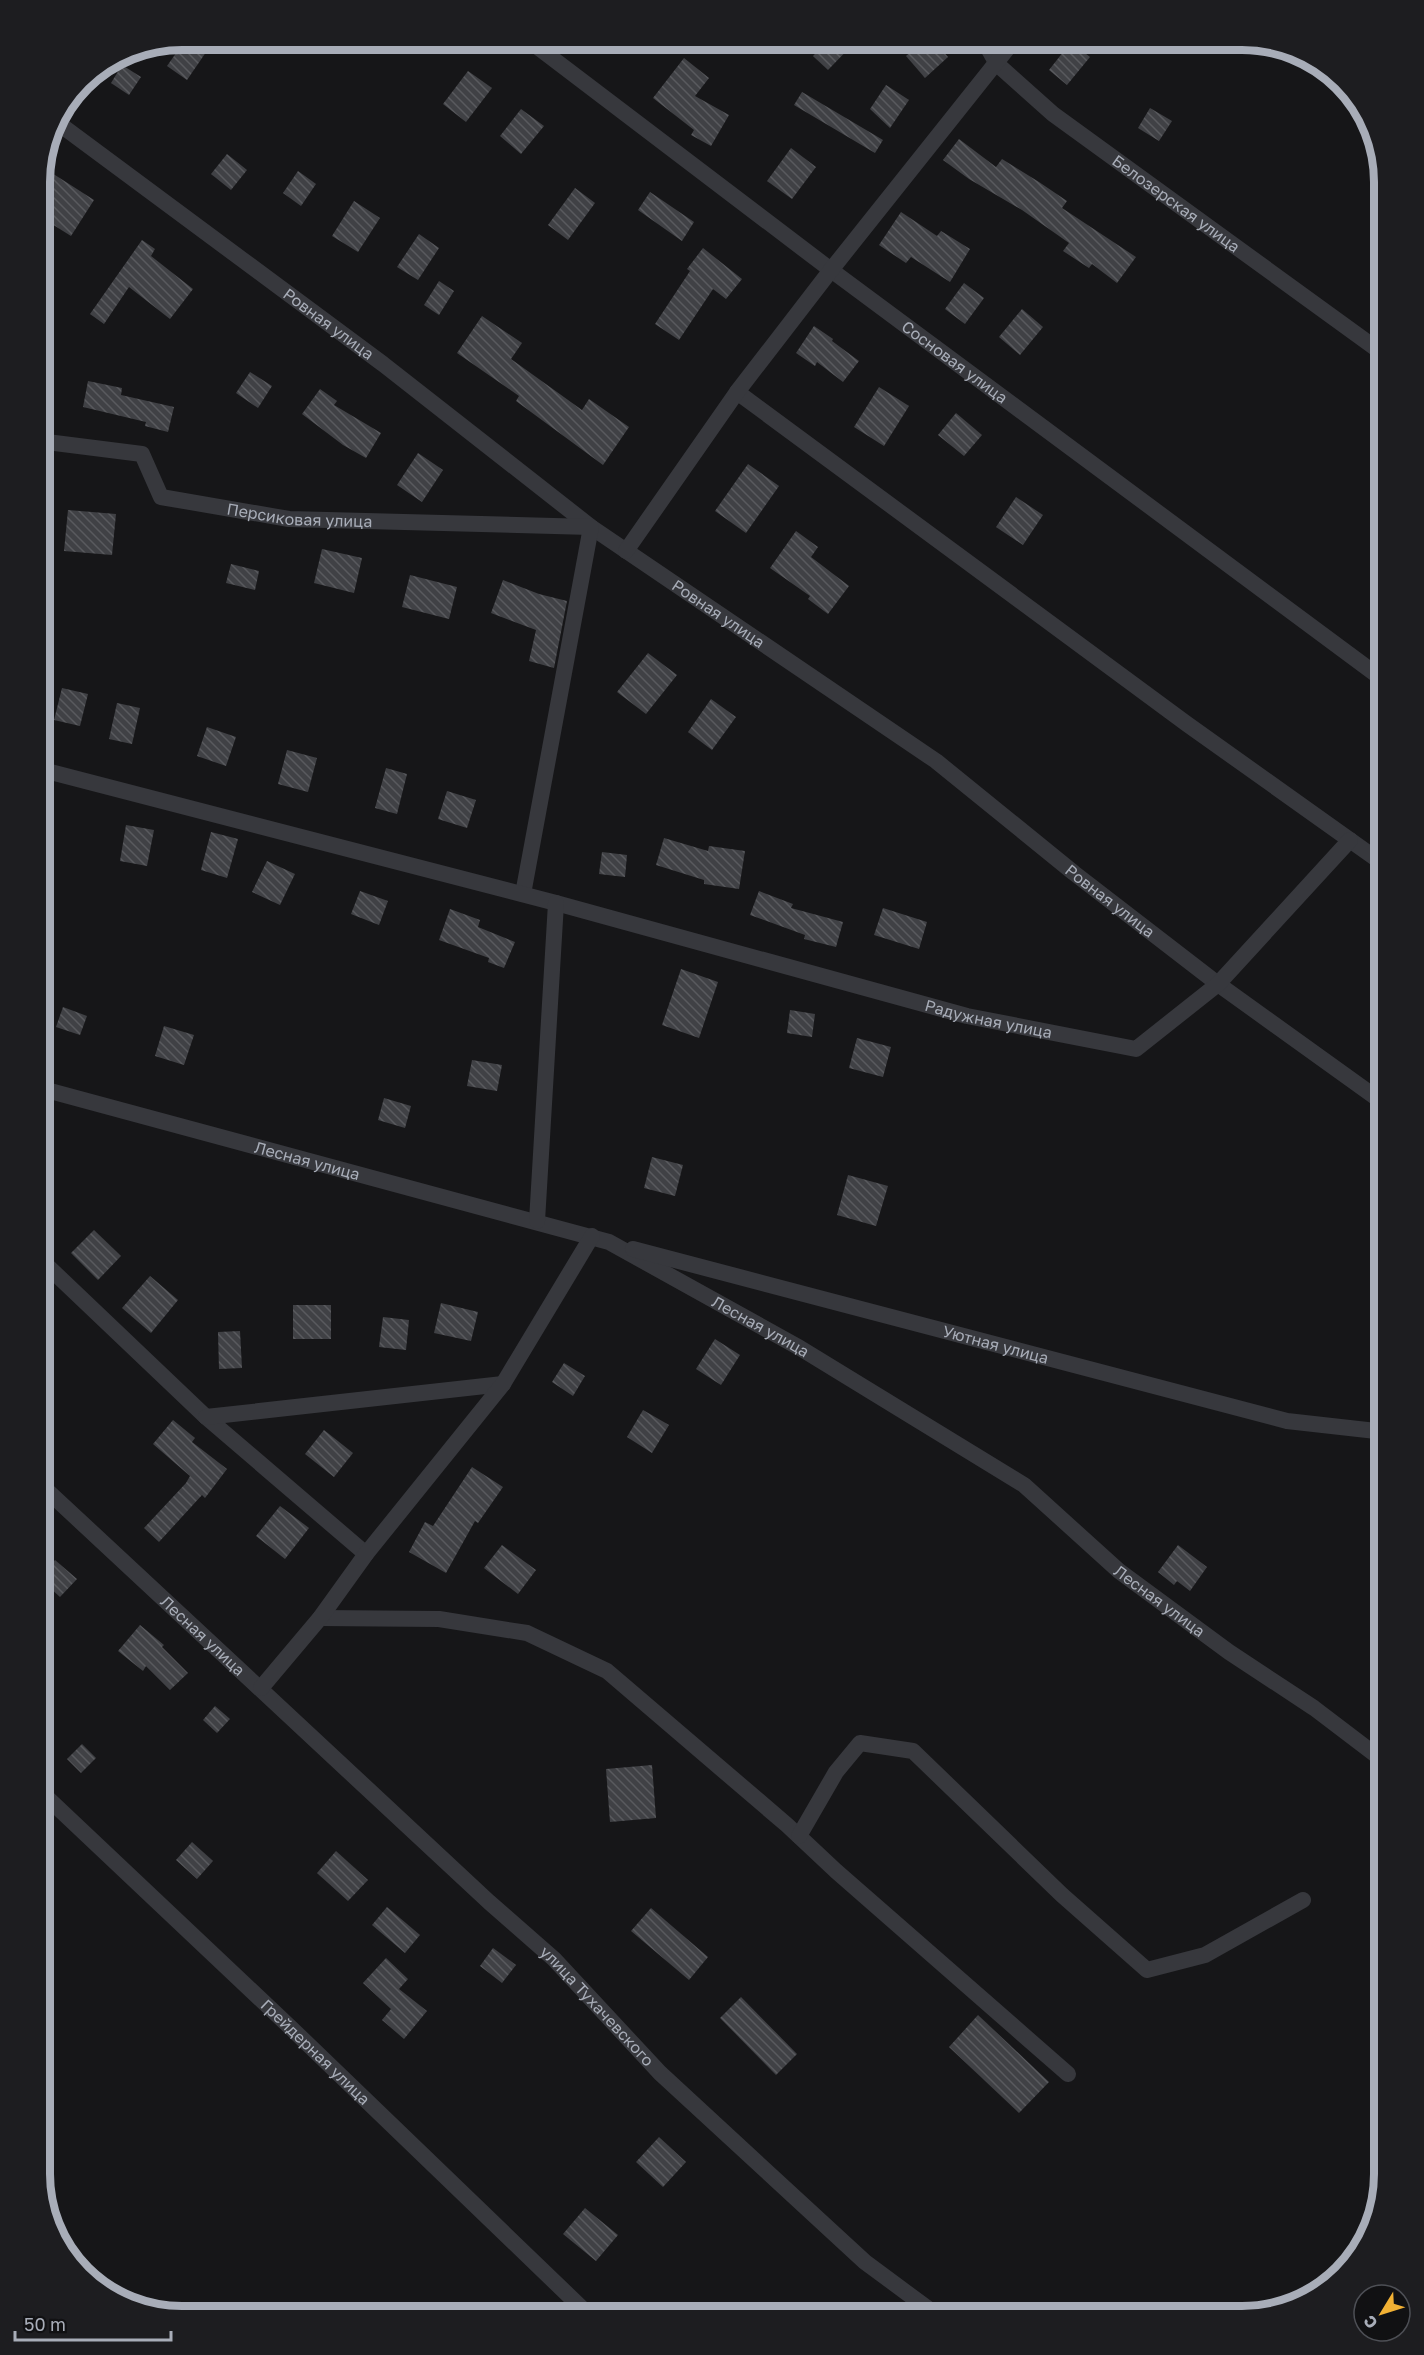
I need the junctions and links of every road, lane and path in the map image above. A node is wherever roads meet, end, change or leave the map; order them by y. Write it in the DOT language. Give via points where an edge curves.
graph roads {
  1 [pos="541,50"];
  2 [pos="989,50"];
  3 [pos="1007,50"];
  4 [pos="997,64"];
  5 [pos="62,126"];
  6 [pos="831,270"];
  7 [pos="1374,348"];
  8 [pos="737,392"];
  9 [pos="50,442"];
  10 [pos="591,526"];
  11 [pos="627,551"];
  12 [pos="1374,673"];
  13 [pos="50,772"];
  14 [pos="1350,840"];
  15 [pos="1374,857"];
  16 [pos="523,894"];
  17 [pos="556,903"];
  18 [pos="1218,984"];
  19 [pos="50,1091"];
  20 [pos="1374,1096"];
  21 [pos="537,1221"];
  22 [pos="592,1236"];
  23 [pos="609,1242"];
  24 [pos="50,1268"];
  25 [pos="503,1384"];
  26 [pos="206,1417"];
  27 [pos="1374,1431"];
  28 [pos="50,1493"];
  29 [pos="366,1554"];
  30 [pos="320,1618"];
  31 [pos="261,1688"];
  32 [pos="1374,1754"];
  33 [pos="50,1800"];
  34 [pos="799,1836"];
  35 [pos="1303,1900"];
  36 [pos="1068,2074"];
  37 [pos="579,2305"];
  38 [pos="924,2306"];
  1 -- 6 [label="street, Сосновая улица"];
  2 -- 4 [label="street, Белозерская улица"];
  3 -- 4 [label="street"];
  4 -- 6 [label="street"];
  4 -- 7 [label="street, Белозерская улица" via="1053,114"];
  5 -- 10 [label="street, Ровная улица" via="373,357"];
  6 -- 8 [label="street"];
  6 -- 12 [label="street, Сосновая улица"];
  8 -- 11 [label="street"];
  8 -- 14 [label="street"];
  9 -- 10 [label="street, Персиковая улица" via="142,454 161,497 289,519"];
  10 -- 11 [label="street, Ровная улица"];
  10 -- 16 [label="street"];
  11 -- 18 [label="street, Ровная улица" via="936,761"];
  13 -- 16 [label="street"];
  14 -- 15 [label="street"];
  14 -- 18 [label="street, Радужная улица"];
  16 -- 17 [label="street"];
  17 -- 18 [label="street, Радужная улица" via="967,1016 1136,1049"];
  17 -- 21 [label="street"];
  18 -- 20 [label="street, Ровная улица"];
  19 -- 21 [label="street, Лесная улица"];
  21 -- 22 [label="street, Лесная улица"];
  22 -- 23 [label="street, Лесная улица"];
  22 -- 25 [label="street"];
  23 -- 27 [label="street, Уютная улица" via="1287,1421"];
  23 -- 32 [label="street, Лесная улица" via="800,1348 1024,1485 1119,1571"];
  24 -- 26 [label="street"];
  25 -- 26 [label="street"];
  25 -- 29 [label="street"];
  26 -- 29 [label="street"];
  28 -- 31 [label="street, Лесная улица"];
  29 -- 30 [label="street"];
  30 -- 31 [label="street"];
  30 -- 34 [label="street" via="439,1619 527,1633 607,1671"];
  31 -- 38 [label="street, улица Тухачевского" via="554,1959 668,2081 865,2262"];
  33 -- 37 [label="street, Грейдерная улица"];
  34 -- 35 [label="street" via="836,1772 860,1743 913,1751 1062,1895 1147,1970 1205,1955"];
  34 -- 36 [label="street"];
}
